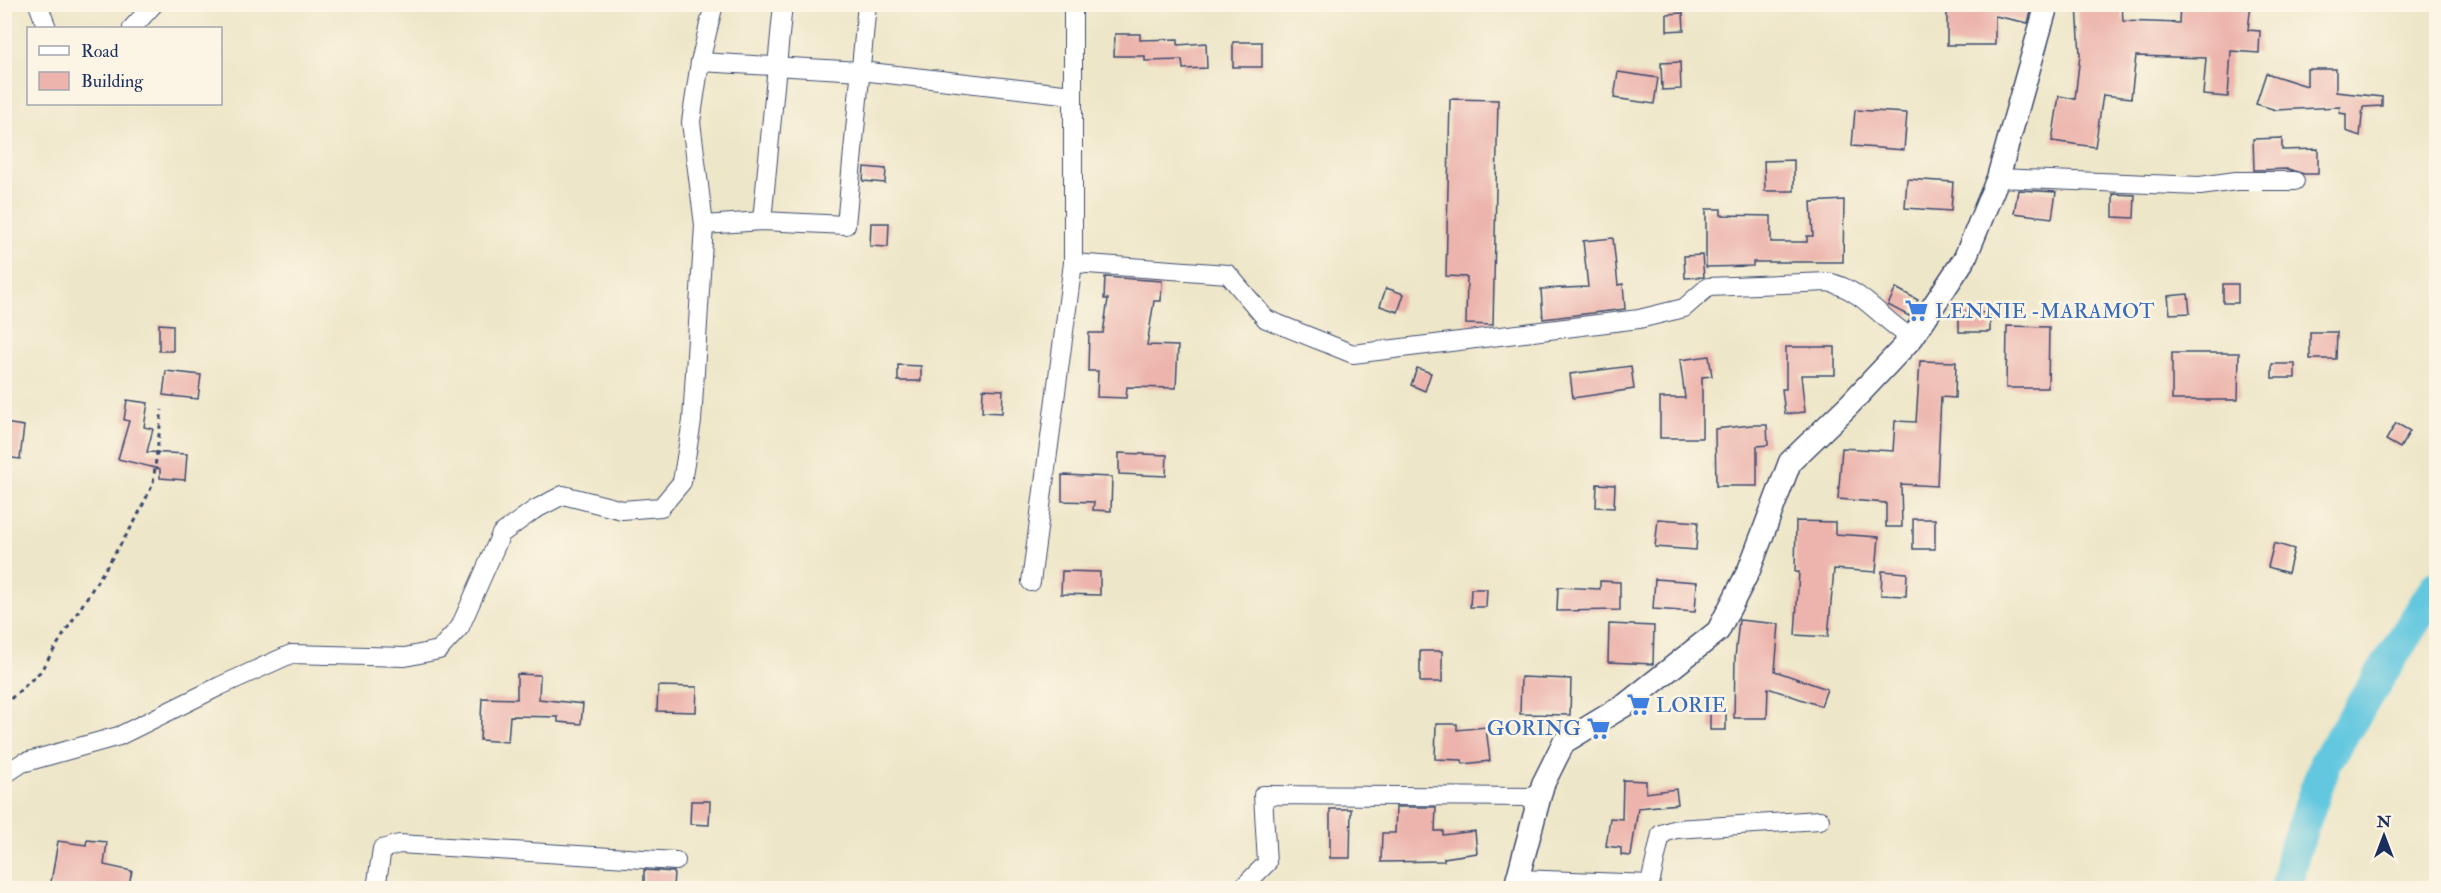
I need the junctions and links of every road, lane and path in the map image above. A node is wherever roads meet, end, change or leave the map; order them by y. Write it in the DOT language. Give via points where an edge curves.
graph roads {
  1 [pos="38,4"];
  2 [pos="154,4"];
  3 [pos="714,4"];
  4 [pos="783,4"];
  5 [pos="867,4"];
  6 [pos="1073,4"];
  7 [pos="2047,4"];
  8 [pos="47,27"];
  9 [pos="133,27"];
  10 [pos="700,62"];
  11 [pos="777,65"];
  12 [pos="861,71"];
  13 [pos="1072,95"];
  14 [pos="1998,178"];
  15 [pos="2295,181"];
  16 [pos="762,221"];
  17 [pos="704,225"];
  18 [pos="1073,263"];
  19 [pos="1912,338"];
  20 [pos="162,410"];
  21 [pos="1031,582"];
  22 [pos="4,705"];
  23 [pos="4,775"];
  24 [pos="1540,797"];
  25 [pos="1820,820"];
  26 [pos="676,861"];
  27 [pos="1517,884"];
  28 [pos="376,888"];
  29 [pos="1242,888"];
  1 -- 8 [label="street"];
  2 -- 9 [label="street"];
  3 -- 10 [label="street"];
  4 -- 11 [label="street"];
  5 -- 12 [label="street"];
  6 -- 13 [label="street"];
  7 -- 14 [label="street"];
  10 -- 11 [label="street"];
  10 -- 17 [label="street" via="691,122"];
  11 -- 12 [label="street"];
  11 -- 16 [label="street"];
  12 -- 13 [label="street"];
  12 -- 16 [label="street" via="846,225"];
  13 -- 18 [label="street"];
  14 -- 15 [label="street" via="2199,186 2236,181"];
  14 -- 19 [label="street" via="1965,258"];
  16 -- 17 [label="street"];
  17 -- 23 [label="street" via="692,421 682,482 661,507 622,510 563,495 534,510 501,534 460,627 439,650 405,657 291,654 119,736 22,763"];
  18 -- 19 [label="street" via="1228,274 1266,319 1353,354 1639,319 1684,308 1708,286 1828,282 1845,286 1866,299 1894,328"];
  18 -- 21 [label="street"];
  19 -- 24 [label="street" via="1790,462 1749,570 1718,631 1625,705 1564,742"];
  20 -- 22 [label="path" via="153,484 134,523 40,672"];
  24 -- 27 [label="street"];
  24 -- 29 [label="street" via="1263,795 1267,863"];
  25 -- 27 [label="street" via="1676,829 1661,834 1650,884"];
  26 -- 28 [label="street" via="399,844 382,849"];
}
